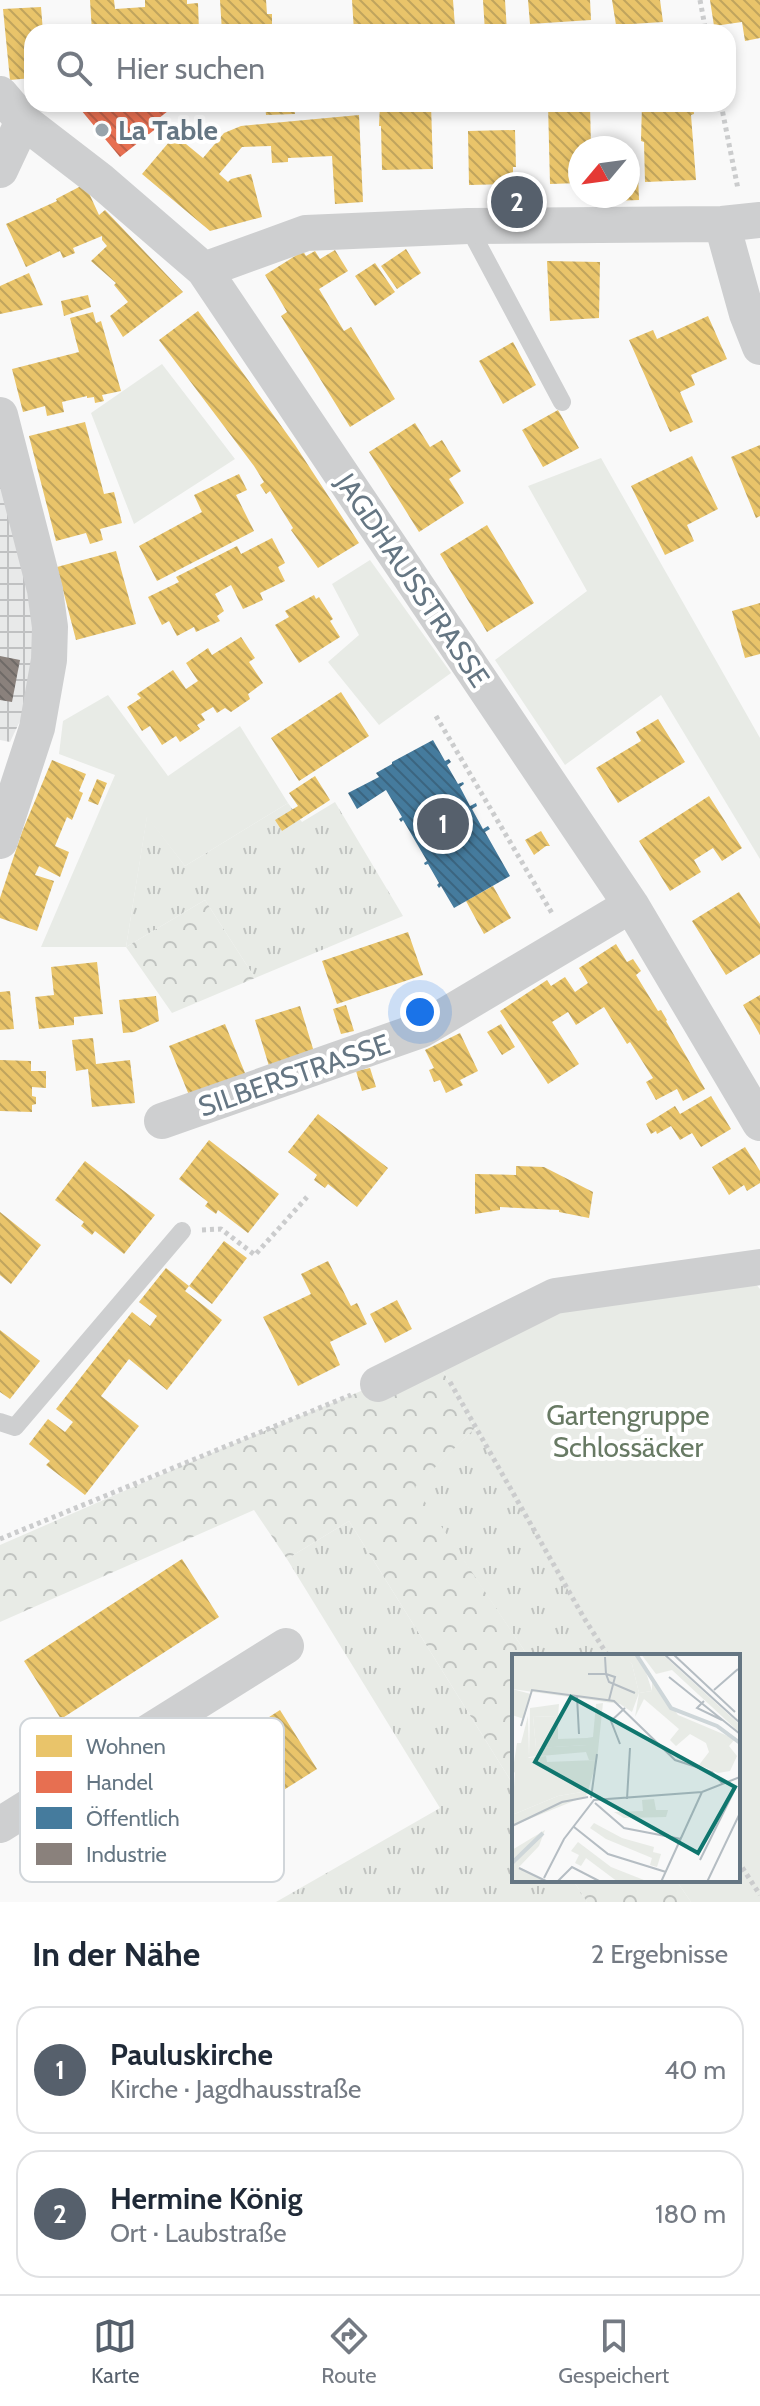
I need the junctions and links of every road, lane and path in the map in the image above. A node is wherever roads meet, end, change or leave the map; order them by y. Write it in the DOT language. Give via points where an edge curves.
graph roads {
  1 [pos="700,0"];
  2 [pos="704,24"];
  3 [pos="0,94"];
  4 [pos="722,112"];
  5 [pos="23,121"];
  6 [pos="0,170"];
  7 [pos="742,222"];
  8 [pos="468,226"];
  9 [pos="204,270"];
  10 [pos="760,347"];
  11 [pos="562,402"];
  12 [pos="0,415"];
  13 [pos="436,716"];
  14 [pos="0,841"];
  15 [pos="631,905"];
  16 [pos="569,942"];
  17 [pos="162,1121"];
  18 [pos="760,1123"];
  19 [pos="307,1197"];
  20 [pos="182,1231"];
  21 [pos="760,1267"];
  22 [pos="435,1357"];
  23 [pos="378,1384"];
  24 [pos="0,1422"];
  25 [pos="0,1539"];
  26 [pos="286,1646"];
  27 [pos="607,1654"];
  28 [pos="171,1718"];
  29 [pos="20,1812"];
  30 [pos="0,1825"];
  31 [pos="740,1864"];
  32 [pos="760,1895"];
  1 -- 2 [label="path"];
  3 -- 5 [label="street, JAGDHAUSSTRASSE"];
  4 -- 7 [label="path"];
  5 -- 6 [label="street"];
  5 -- 9 [label="street, JAGDHAUSSTRASSE"];
  7 -- 8 [label="street"];
  7 -- 10 [label="street" via="747,314"];
  8 -- 9 [label="street" via="306,233"];
  8 -- 11 [label="lane"];
  9 -- 15 [label="street, JAGDHAUSSTRASSE"];
  12 -- 14 [label="street" via="50,627 37,728"];
  13 -- 16 [label="path"];
  15 -- 16 [label="street, SILBERSTRASSE"];
  15 -- 18 [label="street, JAGDHAUSSTRASSE"];
  16 -- 17 [label="street, SILBERSTRASSE" via="421,1030"];
  19 -- 20 [label="path" via="255,1255 221,1229"];
  20 -- 24 [label="lane" via="15,1427"];
  21 -- 22 [label="street" via="555,1296"];
  22 -- 23 [label="street"];
  22 -- 27 [label="path"];
  23 -- 25 [label="path"];
  26 -- 28 [label="street"];
  29 -- 30 [label="street"];
  31 -- 32 [label="path"];
}
